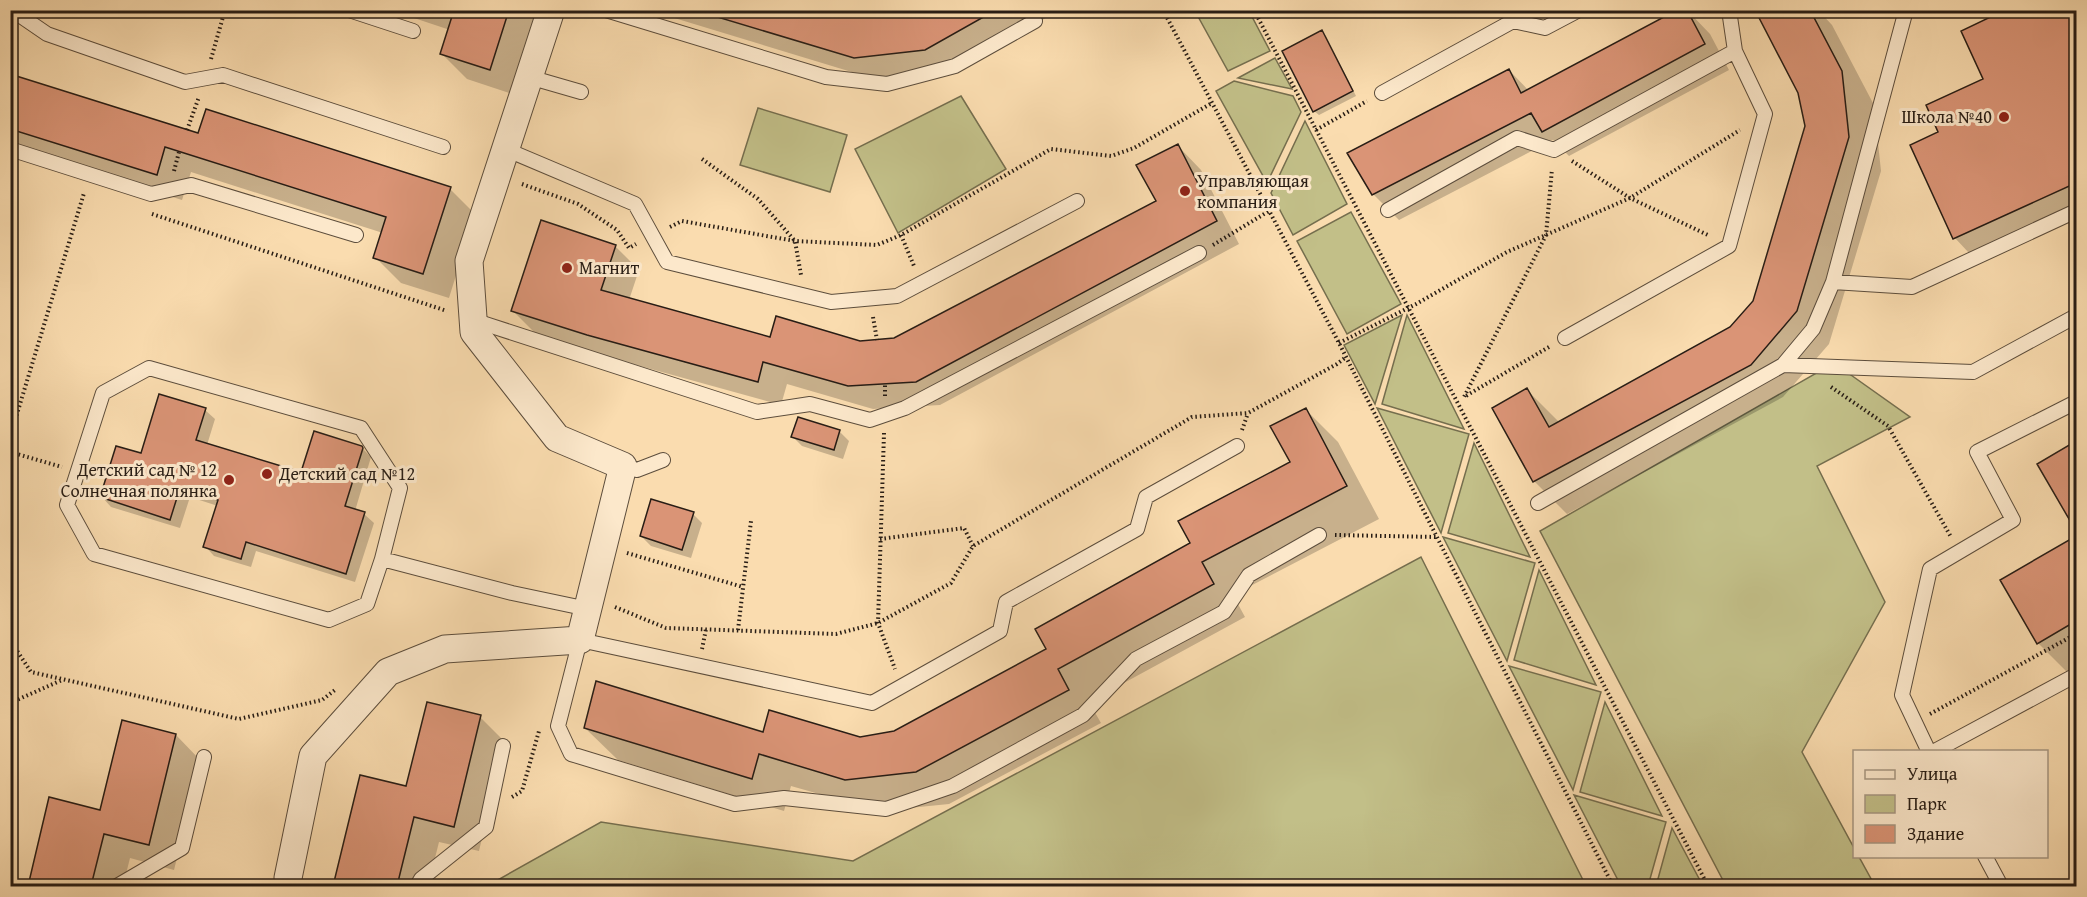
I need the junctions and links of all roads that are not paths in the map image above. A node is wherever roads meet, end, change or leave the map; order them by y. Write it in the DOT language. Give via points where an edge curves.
graph roads {
  1 [pos="12,10"];
  2 [pos="349,10"];
  3 [pos="551,10"];
  4 [pos="606,10"];
  5 [pos="1579,10"];
  6 [pos="1729,10"];
  7 [pos="1906,10"];
  8 [pos="1035,21"];
  9 [pos="413,31"];
  10 [pos="1735,51"];
  11 [pos="529,77"];
  12 [pos="581,92"];
  13 [pos="1382,93"];
  14 [pos="442,147"];
  15 [pos="10,149"];
  16 [pos="517,154"];
  17 [pos="1077,201"];
  18 [pos="1388,210"];
  19 [pos="2076,211"];
  20 [pos="356,235"];
  21 [pos="1199,253"];
  22 [pos="1833,282"];
  23 [pos="2076,316"];
  24 [pos="473,320"];
  25 [pos="1565,338"];
  26 [pos="1783,365"];
  27 [pos="2076,402"];
  28 [pos="1236,446"];
  29 [pos="663,460"];
  30 [pos="623,466"];
  31 [pos="1538,503"];
  32 [pos="1319,535"];
  33 [pos="382,559"];
  34 [pos="599,607"];
  35 [pos="580,640"];
  36 [pos="2076,675"];
  37 [pos="503,746"];
  38 [pos="1930,750"];
  39 [pos="1935,750"];
  40 [pos="204,757"];
  41 [pos="1986,858"];
  42 [pos="117,886"];
  43 [pos="289,886"];
  44 [pos="417,886"];
  45 [pos="2001,886"];
  1 -- 14 [label="lane" via="46,34 185,82 224,75"];
  2 -- 9 [label="lane"];
  3 -- 11 [label="street"];
  4 -- 8 [label="lane" via="826,77 886,84 956,66"];
  5 -- 13 [label="lane" via="1545,28 1513,21"];
  6 -- 10 [label="lane"];
  7 -- 22 [label="lane"];
  10 -- 18 [label="lane" via="1554,150 1517,138"];
  10 -- 25 [label="lane" via="1765,114 1729,246"];
  11 -- 12 [label="lane"];
  11 -- 16 [label="street"];
  15 -- 20 [label="lane" via="152,194 191,185"];
  16 -- 17 [label="lane" via="635,204 667,262 831,302 897,296"];
  16 -- 24 [label="street" via="469,261"];
  19 -- 22 [label="lane" via="1912,287"];
  21 -- 24 [label="lane" via="905,408 870,420 810,404 757,412"];
  22 -- 26 [label="lane" via="1813,329"];
  23 -- 26 [label="lane" via="1973,372"];
  24 -- 30 [label="street" via="474,332 557,438"];
  26 -- 31 [label="lane"];
  27 -- 38 [label="lane" via="1977,452 2013,520 1930,569 1902,695"];
  28 -- 35 [label="lane" via="1146,498 1137,529 1006,602 1000,631 872,703"];
  29 -- 30 [label="lane" via="637,470"];
  30 -- 34 [label="street"];
  32 -- 35 [label="lane" via="1249,575 1224,612 1136,658 1083,716 953,786 886,809 784,798 735,804 571,754 558,726"];
  33 -- 33 [label="lane" via="367,604 329,620 94,554 67,505 103,393 149,368 361,428 400,488"];
  33 -- 34 [label="lane" via="512,593"];
  34 -- 35 [label="street"];
  35 -- 43 [label="street" via="445,649 388,672 313,756"];
  36 -- 39 [label="lane"];
  37 -- 44 [label="lane" via="486,827"];
  40 -- 42 [label="lane" via="182,848"];
  41 -- 45 [label="lane"];
}
